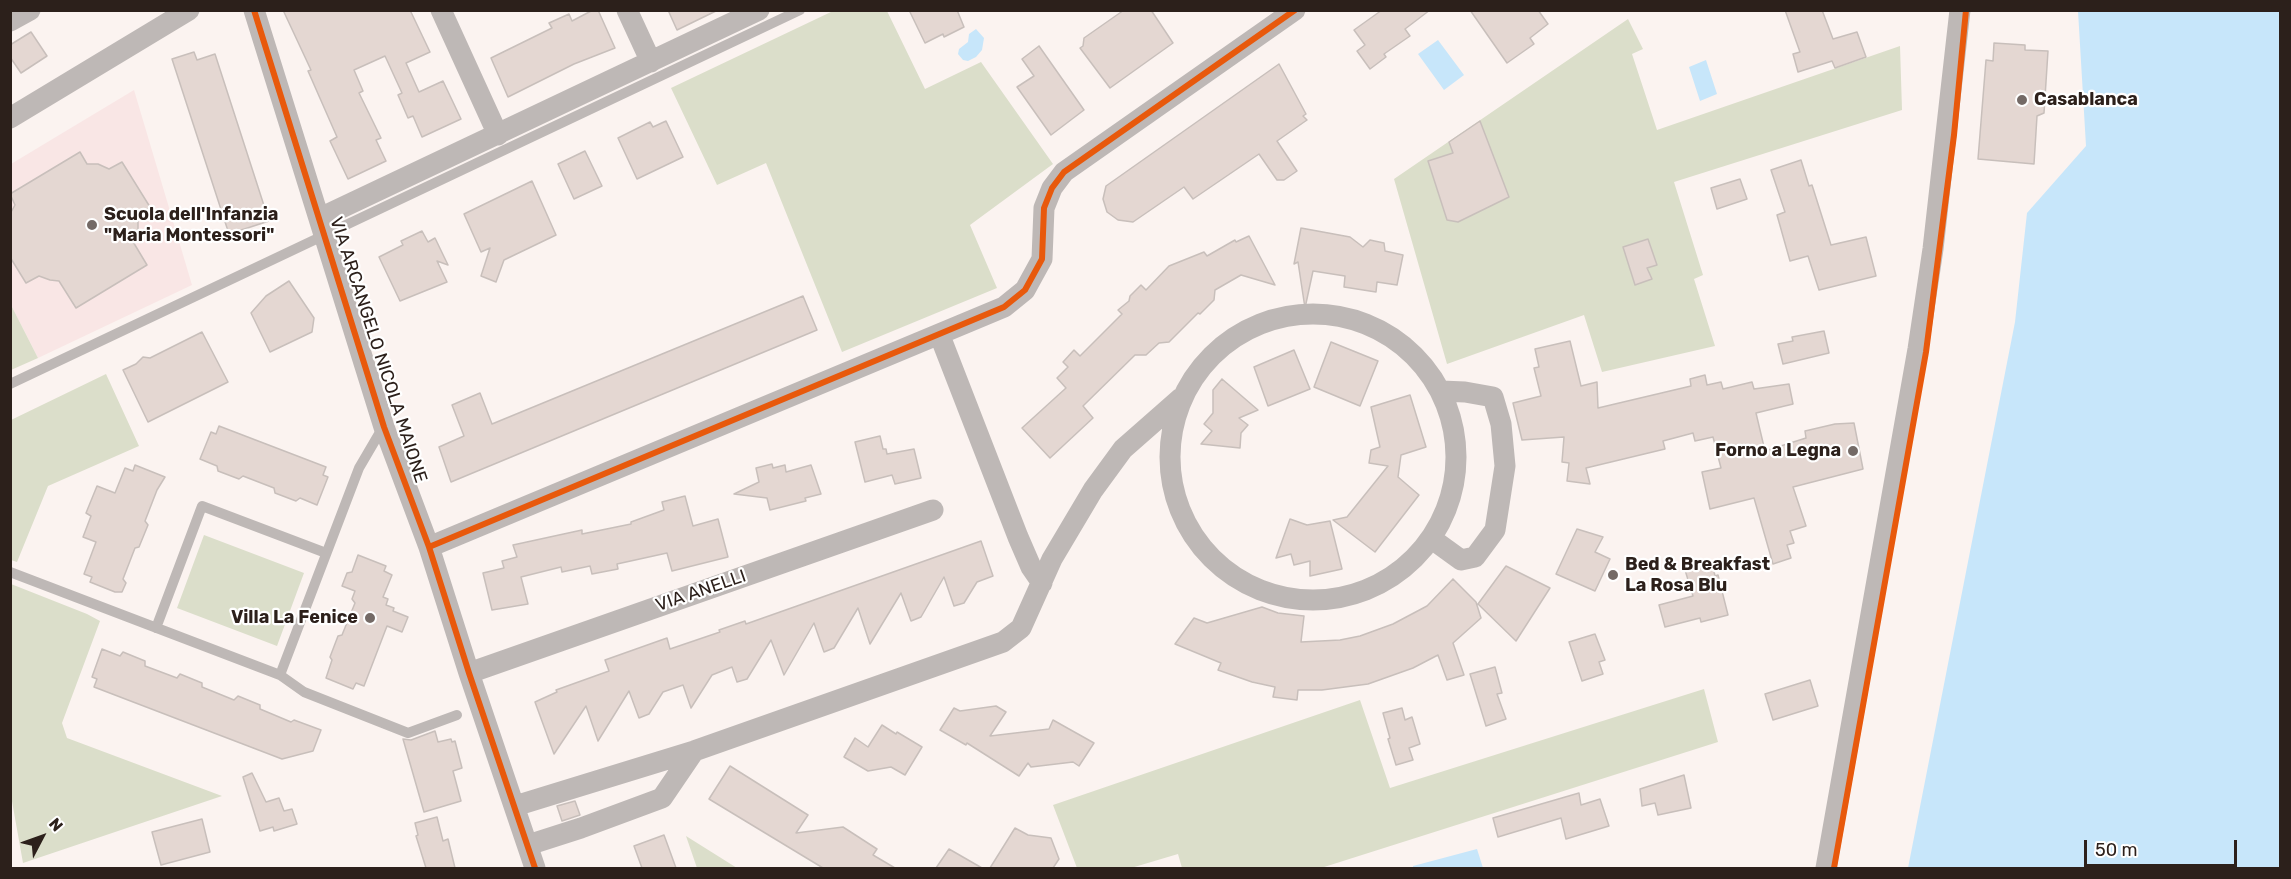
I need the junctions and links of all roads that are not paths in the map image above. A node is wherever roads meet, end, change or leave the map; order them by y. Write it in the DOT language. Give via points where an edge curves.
graph roads {
  1 [pos="30,10"];
  2 [pos="189,10"];
  3 [pos="254,10"];
  4 [pos="441,10"];
  5 [pos="627,10"];
  6 [pos="759,10"];
  7 [pos="800,10"];
  8 [pos="1295,10"];
  9 [pos="1960,10"];
  10 [pos="10,21"];
  11 [pos="651,62"];
  12 [pos="10,118"];
  13 [pos="498,135"];
  14 [pos="322,227"];
  15 [pos="940,336"];
  16 [pos="10,384"];
  17 [pos="1442,391"];
  18 [pos="1182,398"];
  19 [pos="384,427"];
  20 [pos="933,510"];
  21 [pos="1432,539"];
  22 [pos="429,547"];
  23 [pos="326,553"];
  24 [pos="10,572"];
  25 [pos="1042,583"];
  26 [pos="156,628"];
  27 [pos="469,673"];
  28 [pos="280,675"];
  29 [pos="457,716"];
  30 [pos="694,751"];
  31 [pos="515,806"];
  32 [pos="528,846"];
  33 [pos="536,868"];
  34 [pos="1826,868"];
  1 -- 10 [label="street"];
  2 -- 12 [label="street"];
  3 -- 14 [label="street, VIA ARCANGELO NICOLA MAIONE"];
  4 -- 13 [label="street"];
  5 -- 11 [label="street"];
  6 -- 11 [label="street"];
  7 -- 14 [label="lane"];
  8 -- 15 [label="street" via="1064,172 1044,208 1042,259 1025,290 1004,307"];
  9 -- 34 [label="street" via="1933,249"];
  11 -- 13 [label="street"];
  13 -- 14 [label="street"];
  14 -- 16 [label="lane"];
  14 -- 19 [label="street, VIA ARCANGELO NICOLA MAIONE"];
  15 -- 22 [label="street"];
  15 -- 25 [label="street" via="1018,537"];
  17 -- 18 [label="street" via="1418,358 1386,333 1349,318 1309,313 1269,320 1233,337 1203,364"];
  17 -- 21 [label="street" via="1454,428 1457,467 1450,505"];
  17 -- 21 [label="street" via="1492,397 1502,424 1504,466 1495,530 1475,557 1461,560"];
  18 -- 21 [label="street" via="1171,435 1170,474 1180,512 1199,545 1227,572 1261,591 1298,601 1337,599 1374,588 1406,568"];
  18 -- 25 [label="street" via="1123,449 1093,490"];
  19 -- 22 [label="street, VIA ARCANGELO NICOLA MAIONE"];
  19 -- 23 [label="lane" via="359,468"];
  20 -- 27 [label="street, VIA ANELLI"];
  22 -- 27 [label="street, VIA ARCANGELO NICOLA MAIONE"];
  23 -- 26 [label="lane" via="202,506"];
  23 -- 28 [label="lane"];
  24 -- 26 [label="lane"];
  25 -- 30 [label="street" via="1021,628 1003,642"];
  26 -- 28 [label="lane"];
  27 -- 31 [label="street, VIA ARCANGELO NICOLA MAIONE"];
  28 -- 29 [label="lane" via="304,692 408,733"];
  30 -- 31 [label="street"];
  30 -- 32 [label="street" via="662,798"];
  31 -- 32 [label="street, VIA ARCANGELO NICOLA MAIONE"];
  32 -- 33 [label="street, VIA ARCANGELO NICOLA MAIONE"];
}
